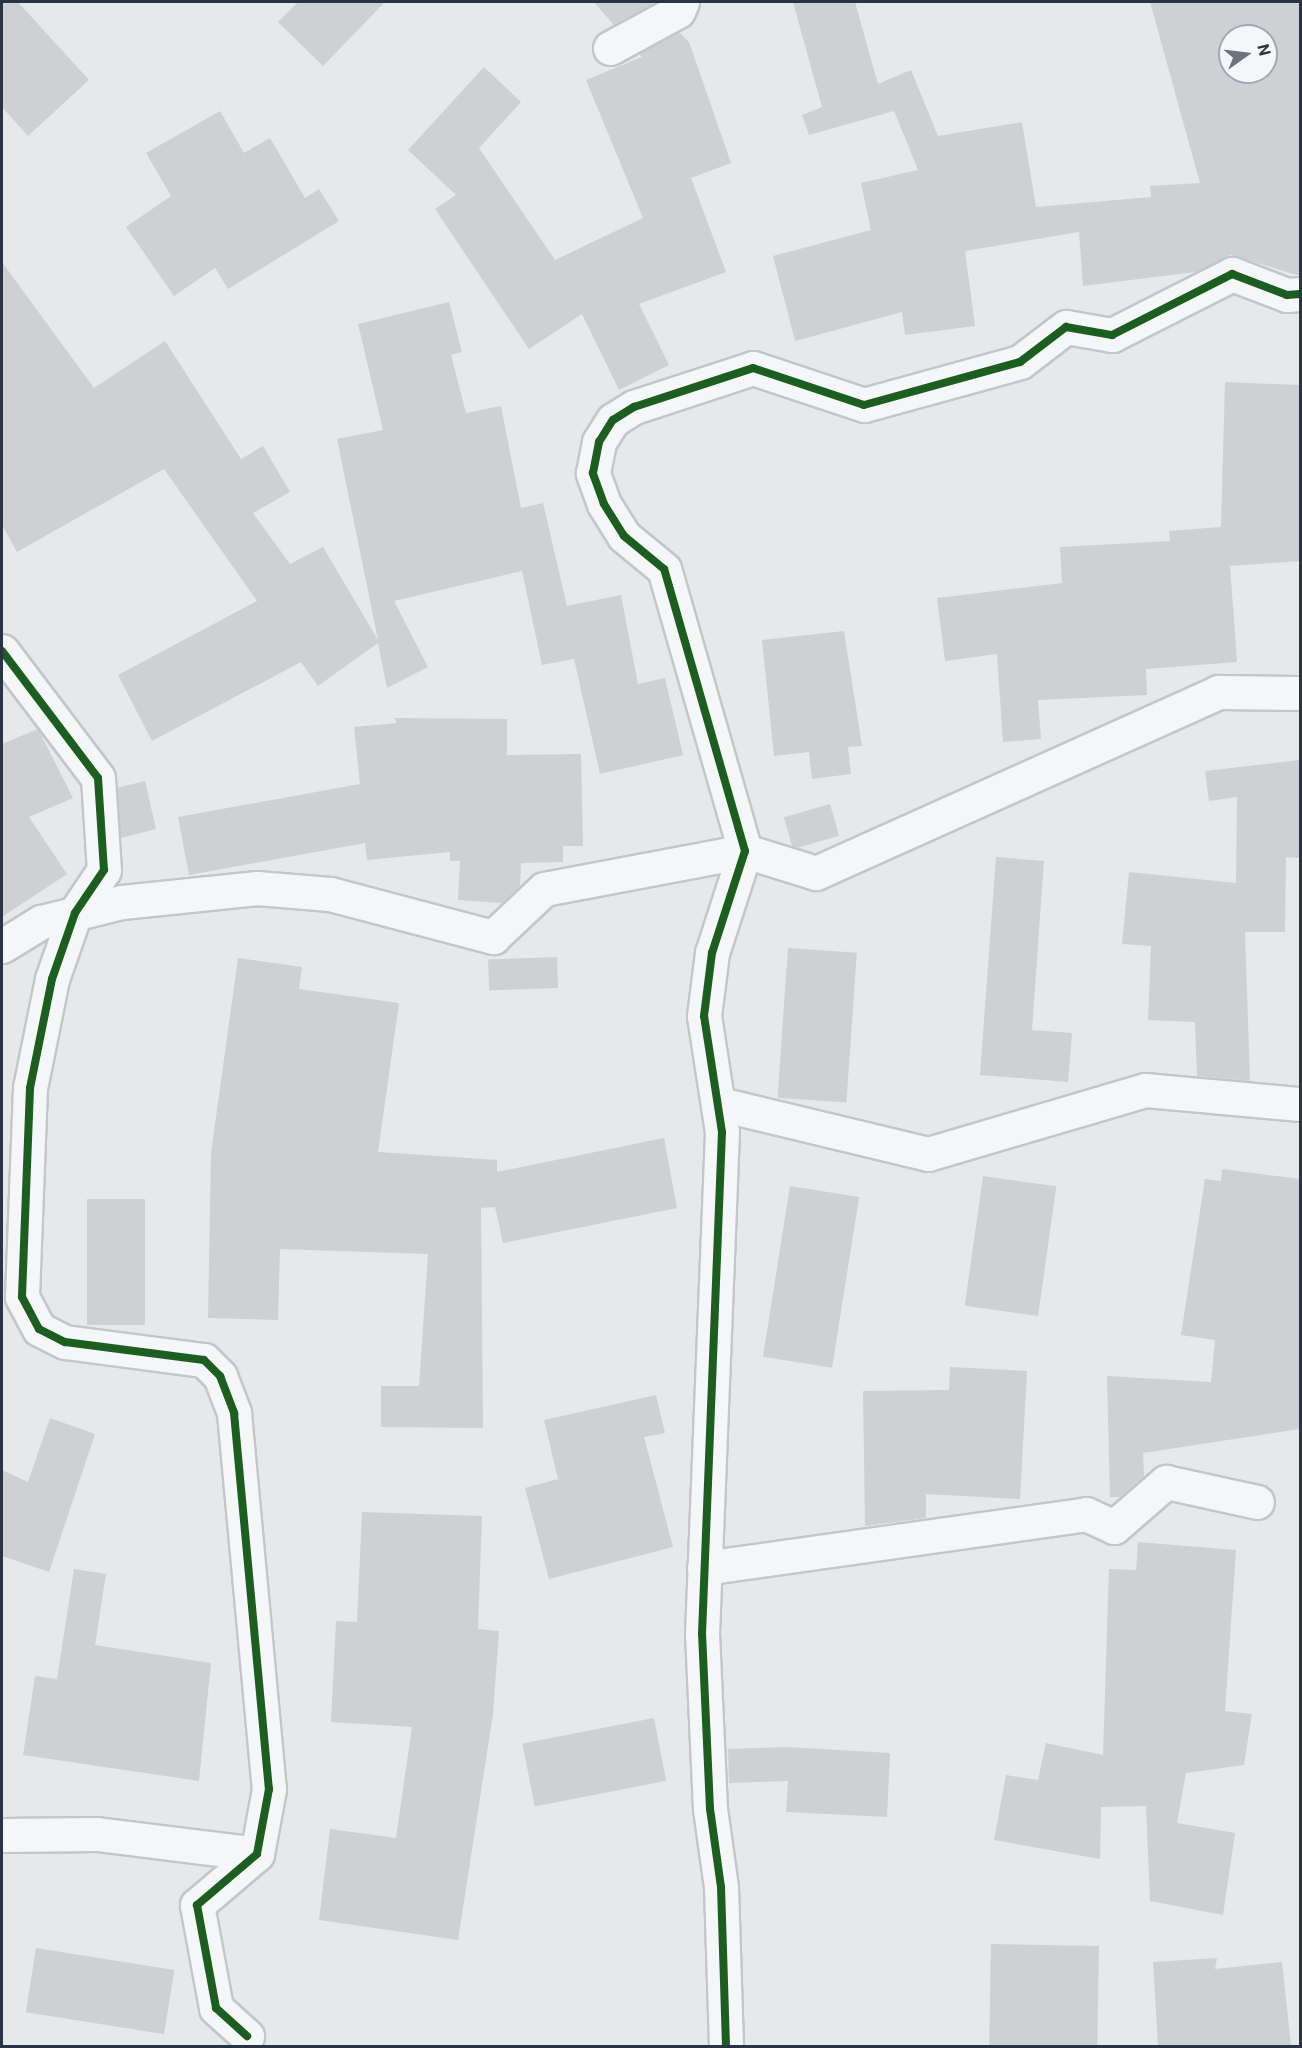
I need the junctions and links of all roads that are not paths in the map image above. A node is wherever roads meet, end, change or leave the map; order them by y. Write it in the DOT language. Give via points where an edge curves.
graph roads {
  1 [pos="682,2"];
  2 [pos="610,48"];
  3 [pos="1300,294"];
  4 [pos="2,651"];
  5 [pos="1300,693"];
  6 [pos="745,850"];
  7 [pos="75,913"];
  8 [pos="2,946"];
  9 [pos="720,1104"];
  10 [pos="1300,1104"];
  11 [pos="1257,1502"];
  12 [pos="704,1568"];
  13 [pos="2,1835"];
  14 [pos="257,1854"];
  15 [pos="247,2036"];
  16 [pos="726,2046"];
  1 -- 2 [label="street" via="678,11"];
  3 -- 6 [label="street" via="1287,295 1232,274 1112,335 1066,327 1020,362 864,405 753,368 634,407 613,420 599,442 593,472 624,536 664,569"];
  4 -- 7 [label="street" via="98,778 105,870"];
  5 -- 6 [label="street" via="1218,692 816,873"];
  6 -- 7 [label="street" via="544,889 493,938 330,894 257,888 122,902"];
  6 -- 9 [label="street" via="712,953 704,1016"];
  7 -- 8 [label="street" via="41,922"];
  7 -- 14 [label="street" via="52,979 30,1088 22,1297 39,1329 66,1342 204,1360 220,1376 234,1413 247,1588 260,1671 269,1789"];
  9 -- 10 [label="street" via="928,1154 1145,1090"];
  9 -- 12 [label="street"];
  11 -- 12 [label="street" via="1166,1482 1114,1527 1086,1514"];
  12 -- 16 [label="street" via="710,1809 721,1887"];
  13 -- 14 [label="street" via="97,1834"];
  14 -- 15 [label="street" via="197,1905 216,2008"];
}
